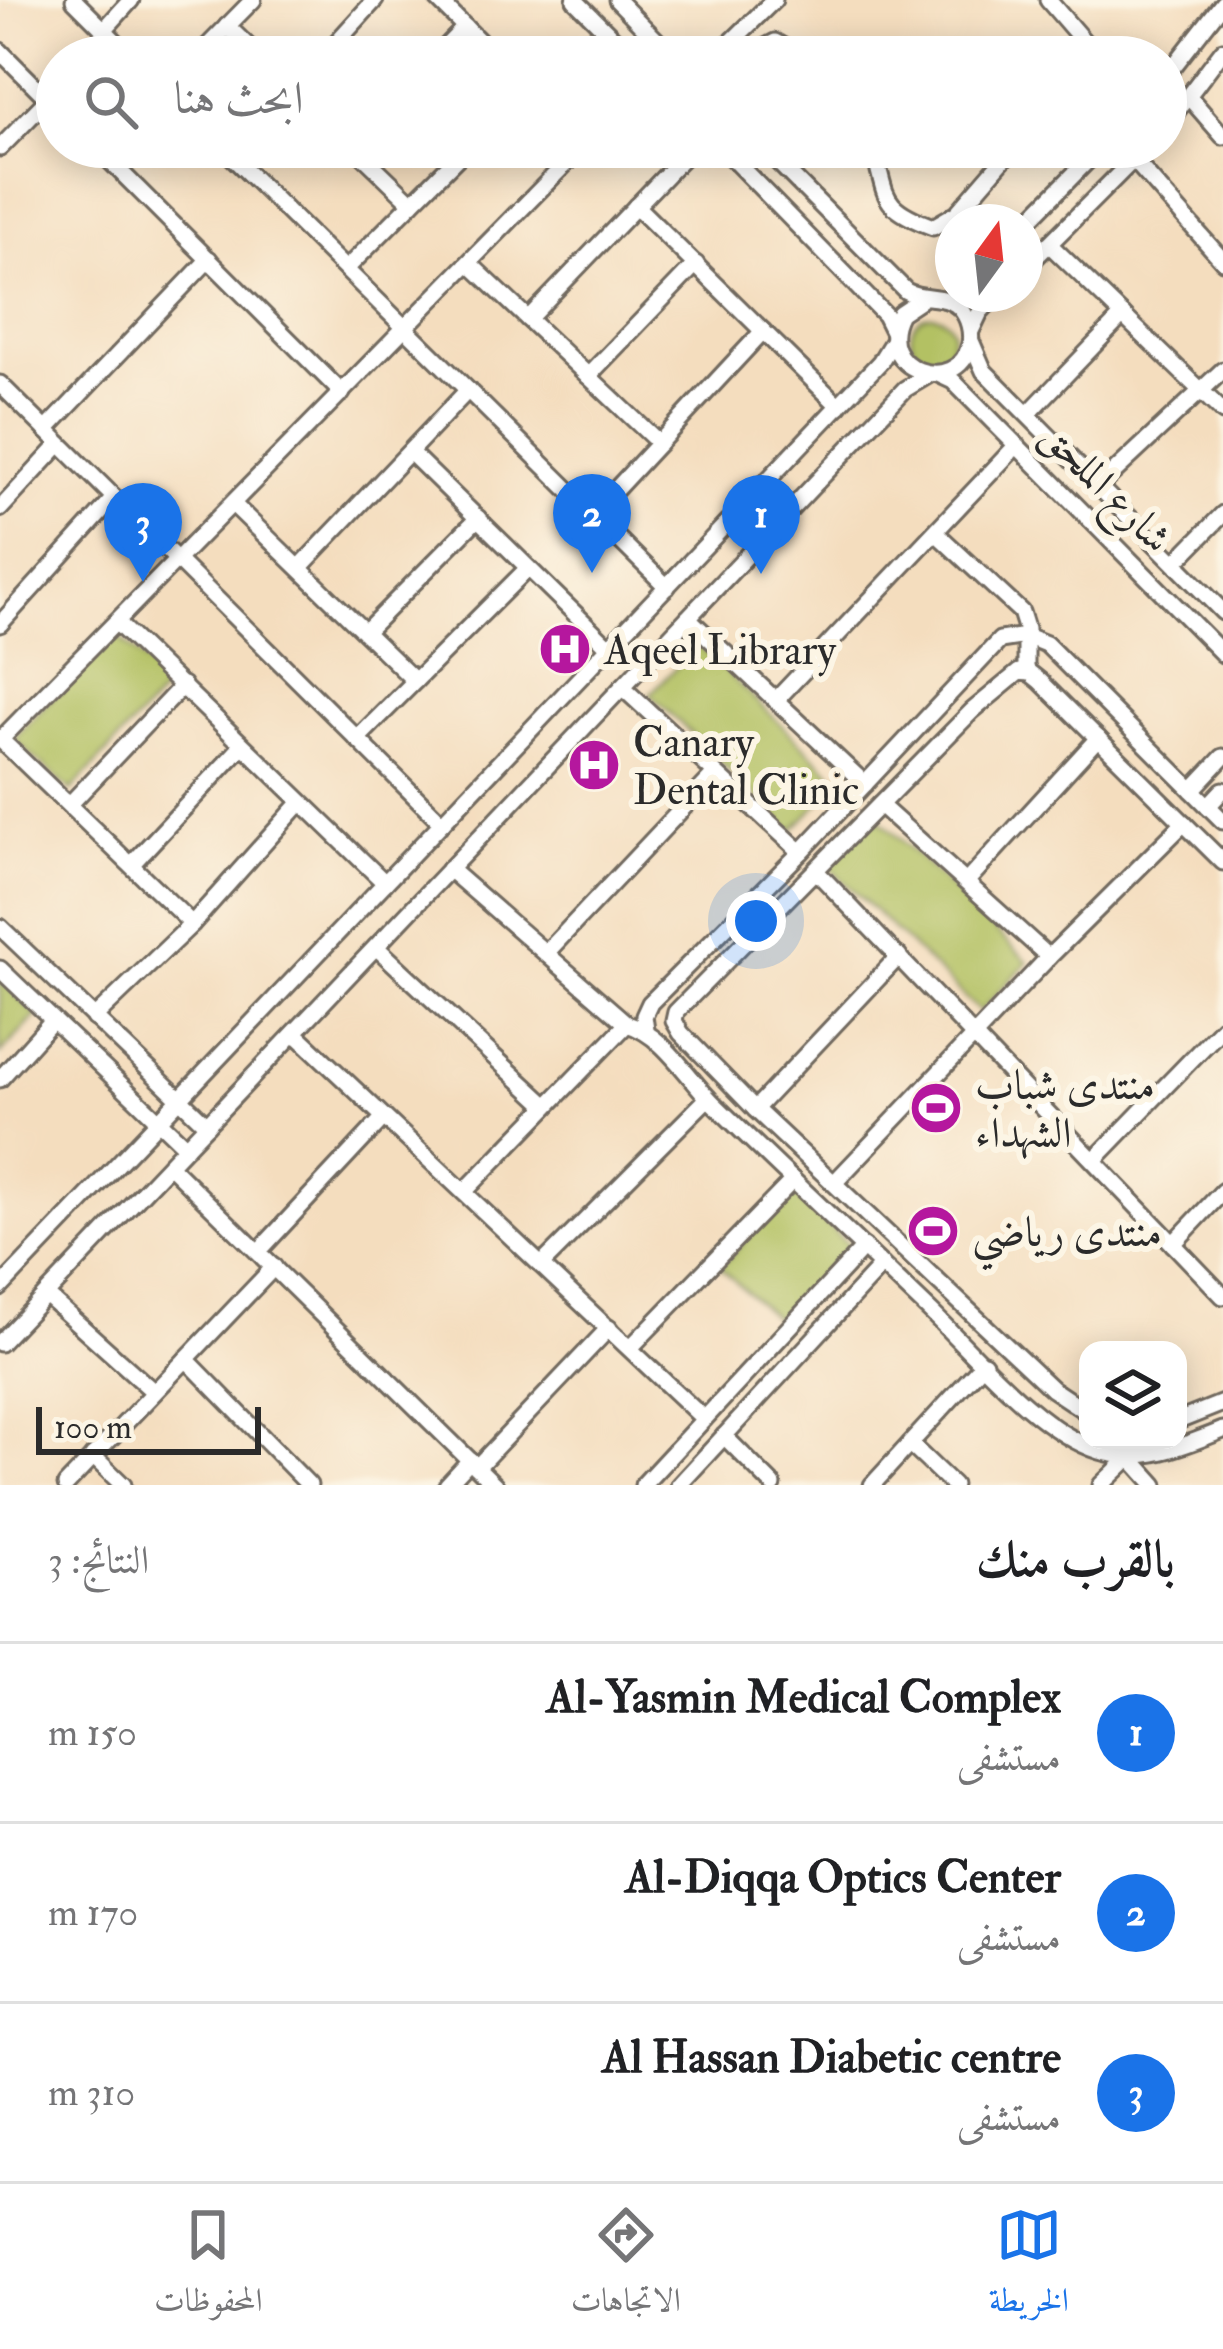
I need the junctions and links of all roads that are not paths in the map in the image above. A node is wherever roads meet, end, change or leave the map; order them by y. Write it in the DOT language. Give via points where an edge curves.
graph roads {
  1 [pos="74,0"];
  2 [pos="131,0"];
  3 [pos="253,0"];
  4 [pos="375,0"];
  5 [pos="439,0"];
  6 [pos="575,0"];
  7 [pos="617,0"];
  8 [pos="774,0"];
  9 [pos="1048,0"];
  10 [pos="1223,4"];
  11 [pos="227,26"];
  12 [pos="465,27"];
  13 [pos="104,30"];
  14 [pos="110,36"];
  15 [pos="217,36"];
  16 [pos="237,36"];
  17 [pos="342,36"];
  18 [pos="456,36"];
  19 [pos="474,36"];
  20 [pos="611,36"];
  21 [pos="652,36"];
  22 [pos="737,36"];
  23 [pos="1079,36"];
  24 [pos="1187,49"];
  25 [pos="1223,50"];
  26 [pos="0,51"];
  27 [pos="36,87"];
  28 [pos="1189,97"];
  29 [pos="1187,99"];
  30 [pos="1223,110"];
  31 [pos="36,118"];
  32 [pos="1207,118"];
  33 [pos="1223,136"];
  34 [pos="0,148"];
  35 [pos="121,168"];
  36 [pos="243,168"];
  37 [pos="375,168"];
  38 [pos="447,168"];
  39 [pos="562,168"];
  40 [pos="673,168"];
  41 [pos="742,168"];
  42 [pos="784,168"];
  43 [pos="877,168"];
  44 [pos="996,168"];
  45 [pos="1080,168"];
  46 [pos="1126,168"];
  47 [pos="1151,168"];
  48 [pos="412,203"];
  49 [pos="636,206"];
  50 [pos="1043,206"];
  51 [pos="1050,244"];
  52 [pos="1043,251"];
  53 [pos="209,260"];
  54 [pos="1223,261"];
  55 [pos="470,264"];
  56 [pos="696,264"];
  57 [pos="346,269"];
  58 [pos="935,294"];
  59 [pos="935,296"];
  60 [pos="962,312"];
  61 [pos="980,312"];
  62 [pos="1123,315"];
  63 [pos="528,319"];
  64 [pos="406,328"];
  65 [pos="763,331"];
  66 [pos="893,336"];
  67 [pos="971,336"];
  68 [pos="1223,370"];
  69 [pos="934,374"];
  70 [pos="588,376"];
  71 [pos="0,384"];
  72 [pos="468,391"];
  73 [pos="1201,391"];
  74 [pos="342,393"];
  75 [pos="839,406"];
  76 [pos="1223,412"];
  77 [pos="1028,414"];
  78 [pos="46,430"];
  79 [pos="658,443"];
  80 [pos="60,444"];
  81 [pos="1016,446"];
  82 [pos="410,452"];
  83 [pos="1099,486"];
  84 [pos="115,498"];
  85 [pos="233,504"];
  86 [pos="0,509"];
  87 [pos="593,514"];
  88 [pos="1223,514"];
  89 [pos="478,518"];
  90 [pos="934,532"];
  91 [pos="177,560"];
  92 [pos="1175,563"];
  93 [pos="300,567"];
  94 [pos="528,568"];
  95 [pos="667,587"];
  96 [pos="1223,612"];
  97 [pos="688,617"];
  98 [pos="116,622"];
  99 [pos="0,625"];
  100 [pos="365,632"];
  101 [pos="1026,636"];
  102 [pos="609,647"];
  103 [pos="1223,654"];
  104 [pos="1026,672"];
  105 [pos="415,681"];
  106 [pos="183,685"];
  107 [pos="622,687"];
  108 [pos="776,700"];
  109 [pos="1098,738"];
  110 [pos="357,739"];
  111 [pos="0,740"];
  112 [pos="242,746"];
  113 [pos="1223,758"];
  114 [pos="715,774"];
  115 [pos="865,784"];
  116 [pos="1192,790"];
  117 [pos="1223,790"];
  118 [pos="301,802"];
  119 [pos="70,804"];
  120 [pos="880,805"];
  121 [pos="1208,806"];
  122 [pos="1223,821"];
  123 [pos="442,823"];
  124 [pos="1184,823"];
  125 [pos="800,852"];
  126 [pos="1223,862"];
  127 [pos="132,864"];
  128 [pos="449,869"];
  129 [pos="816,871"];
  130 [pos="968,880"];
  131 [pos="386,883"];
  132 [pos="192,924"];
  133 [pos="0,927"];
  134 [pos="376,947"];
  135 [pos="546,953"];
  136 [pos="899,956"];
  137 [pos="1049,957"];
  138 [pos="0,969"];
  139 [pos="94,1018"];
  140 [pos="53,1020"];
  141 [pos="674,1021"];
  142 [pos="627,1024"];
  143 [pos="1223,1027"];
  144 [pos="646,1030"];
  145 [pos="295,1033"];
  146 [pos="974,1034"];
  147 [pos="1,1077"];
  148 [pos="708,1098"];
  149 [pos="180,1099"];
  150 [pos="547,1106"];
  151 [pos="754,1109"];
  152 [pos="384,1117"];
  153 [pos="159,1121"];
  154 [pos="207,1125"];
  155 [pos="186,1147"];
  156 [pos="1094,1160"];
  157 [pos="169,1165"];
  158 [pos="794,1180"];
  159 [pos="835,1183"];
  160 [pos="1223,1191"];
  161 [pos="464,1192"];
  162 [pos="1174,1244"];
  163 [pos="864,1247"];
  164 [pos="258,1252"];
  165 [pos="542,1265"];
  166 [pos="882,1265"];
  167 [pos="274,1267"];
  168 [pos="0,1288"];
  169 [pos="46,1295"];
  170 [pos="1223,1296"];
  171 [pos="968,1310"];
  172 [pos="609,1328"];
  173 [pos="949,1329"];
  174 [pos="0,1343"];
  175 [pos="630,1348"];
  176 [pos="186,1359"];
  177 [pos="984,1363"];
  178 [pos="154,1392"];
  179 [pos="1223,1403"];
  180 [pos="1079,1407"];
  181 [pos="1187,1417"];
  182 [pos="704,1419"];
  183 [pos="1223,1430"];
  184 [pos="724,1436"];
  185 [pos="910,1444"];
  186 [pos="93,1456"];
  187 [pos="1130,1456"];
  188 [pos="473,1463"];
  189 [pos="65,1485"];
  190 [pos="122,1485"];
  191 [pos="310,1485"];
  192 [pos="447,1485"];
  193 [pos="496,1485"];
  194 [pos="643,1485"];
  195 [pos="679,1485"];
  196 [pos="773,1485"];
  197 [pos="872,1485"];
  198 [pos="953,1485"];
  199 [pos="1101,1485"];
  200 [pos="1155,1485"];
  1 -- 13 [label="street"];
  2 -- 13 [label="street"];
  3 -- 11 [label="street"];
  4 -- 17 [label="street"];
  5 -- 12 [label="street"];
  6 -- 20 [label="street"];
  7 -- 21 [label="street"];
  8 -- 22 [label="street"];
  9 -- 23 [label="street"];
  10 -- 24 [label="street"];
  11 -- 15 [label="street"];
  11 -- 16 [label="street"];
  12 -- 18 [label="street"];
  12 -- 19 [label="street"];
  13 -- 14 [label="street"];
  25 -- 28 [label="street"];
  26 -- 27 [label="street"];
  28 -- 29 [label="street"];
  28 -- 32 [label="street"];
  30 -- 32 [label="street"];
  31 -- 34 [label="street"];
  32 -- 33 [label="street"];
  35 -- 53 [label="street"];
  36 -- 57 [label="street"];
  37 -- 48 [label="street"];
  38 -- 48 [label="street"];
  39 -- 55 [label="street"];
  40 -- 49 [label="street"];
  41 -- 66 [label="street" via="879,308"];
  42 -- 58 [label="street" via="902,287"];
  43 -- 44 [label="street" via="885,198 933,227 957,213"];
  45 -- 50 [label="street"];
  46 -- 51 [label="street"];
  47 -- 54 [label="street"];
  48 -- 57 [label="street"];
  49 -- 56 [label="street"];
  49 -- 63 [label="street"];
  51 -- 52 [label="street"];
  51 -- 62 [label="street"];
  53 -- 74 [label="street"];
  53 -- 78 [label="street"];
  55 -- 63 [label="street"];
  55 -- 64 [label="street"];
  56 -- 65 [label="street"];
  56 -- 70 [label="street"];
  57 -- 64 [label="street"];
  59 -- 66 [label="street" via="906,306"];
  60 -- 67 [label="street"];
  61 -- 67 [label="street"];
  62 -- 73 [label="street"];
  62 -- 77 [label="street"];
  63 -- 70 [label="street"];
  64 -- 72 [label="street"];
  64 -- 74 [label="street"];
  65 -- 75 [label="street"];
  65 -- 79 [label="street"];
  66 -- 69 [label="street" via="910,368"];
  66 -- 75 [label="street" via="886,356"];
  67 -- 69 [label="street" via="960,363"];
  67 -- 77 [label="street, شارع الملحق" via="984,371"];
  68 -- 73 [label="street"];
  69 -- 81 [label="street, شارع الملحق" via="953,381"];
  69 -- 97 [label="street" via="905,389"];
  70 -- 79 [label="street"];
  71 -- 78 [label="street"];
  72 -- 82 [label="street"];
  72 -- 87 [label="street"];
  73 -- 76 [label="street"];
  73 -- 83 [label="street"];
  74 -- 85 [label="street"];
  75 -- 95 [label="street"];
  77 -- 83 [label="street, شارع الملحق"];
  78 -- 80 [label="street"];
  79 -- 87 [label="street"];
  80 -- 84 [label="street"];
  80 -- 86 [label="street"];
  81 -- 90 [label="street"];
  81 -- 103 [label="street, شارع الملحق"];
  82 -- 89 [label="street"];
  82 -- 93 [label="street"];
  83 -- 92 [label="street, شارع الملحق"];
  84 -- 91 [label="street"];
  84 -- 99 [label="street"];
  85 -- 91 [label="street"];
  85 -- 93 [label="street"];
  87 -- 95 [label="street"];
  88 -- 92 [label="street"];
  89 -- 94 [label="street"];
  89 -- 100 [label="street"];
  90 -- 101 [label="street" via="1015,605"];
  90 -- 108 [label="street"];
  91 -- 98 [label="street"];
  91 -- 110 [label="street"];
  92 -- 96 [label="street, شارع الملحق"];
  93 -- 100 [label="street"];
  94 -- 102 [label="street"];
  94 -- 105 [label="street"];
  95 -- 102 [label="street"];
  97 -- 107 [label="street"];
  97 -- 108 [label="street"];
  98 -- 106 [label="street"];
  98 -- 111 [label="street"];
  100 -- 105 [label="street"];
  101 -- 104 [label="street"];
  101 -- 115 [label="street" via="1000,640"];
  101 -- 116 [label="street" via="1046,644"];
  102 -- 123 [label="street"];
  104 -- 109 [label="street"];
  104 -- 120 [label="street" via="972,711"];
  105 -- 110 [label="street"];
  106 -- 112 [label="street"];
  106 -- 119 [label="street"];
  107 -- 114 [label="street"];
  107 -- 128 [label="street"];
  108 -- 115 [label="street"];
  109 -- 124 [label="street"];
  109 -- 130 [label="street"];
  110 -- 123 [label="street"];
  111 -- 119 [label="street"];
  112 -- 118 [label="street"];
  112 -- 127 [label="street"];
  113 -- 116 [label="street"];
  114 -- 125 [label="street"];
  114 -- 135 [label="street"];
  115 -- 125 [label="street"];
  116 -- 121 [label="street"];
  117 -- 121 [label="street"];
  118 -- 131 [label="street"];
  118 -- 132 [label="street"];
  119 -- 127 [label="street"];
  120 -- 129 [label="street"];
  120 -- 130 [label="street"];
  121 -- 122 [label="street"];
  123 -- 131 [label="street"];
  124 -- 126 [label="street"];
  124 -- 137 [label="street"];
  125 -- 144 [label="street" via="650,1003"];
  127 -- 132 [label="street"];
  128 -- 134 [label="street"];
  128 -- 135 [label="street"];
  129 -- 136 [label="street"];
  129 -- 141 [label="street" via="681,1004"];
  130 -- 137 [label="street"];
  131 -- 149 [label="street"];
  132 -- 139 [label="street"];
  133 -- 139 [label="street"];
  134 -- 145 [label="street"];
  134 -- 150 [label="street"];
  135 -- 142 [label="street"];
  136 -- 146 [label="street"];
  136 -- 151 [label="street"];
  137 -- 146 [label="street"];
  138 -- 140 [label="street"];
  139 -- 149 [label="street"];
  140 -- 147 [label="street"];
  140 -- 153 [label="street"];
  141 -- 144 [label="street"];
  141 -- 151 [label="street"];
  142 -- 144 [label="street"];
  142 -- 150 [label="street"];
  143 -- 156 [label="street"];
  144 -- 148 [label="street"];
  145 -- 152 [label="street"];
  145 -- 154 [label="street"];
  146 -- 156 [label="street"];
  146 -- 159 [label="street"];
  148 -- 158 [label="street"];
  148 -- 165 [label="street"];
  149 -- 153 [label="street"];
  149 -- 154 [label="street"];
  150 -- 161 [label="street"];
  151 -- 159 [label="street"];
  152 -- 161 [label="street"];
  152 -- 164 [label="street"];
  153 -- 155 [label="street"];
  153 -- 168 [label="street"];
  154 -- 155 [label="street"];
  155 -- 157 [label="street"];
  156 -- 162 [label="street"];
  157 -- 164 [label="street"];
  157 -- 169 [label="street"];
  158 -- 163 [label="street"];
  158 -- 175 [label="street"];
  159 -- 171 [label="street"];
  160 -- 162 [label="street"];
  161 -- 165 [label="street"];
  162 -- 170 [label="street"];
  163 -- 166 [label="street"];
  163 -- 182 [label="street"];
  164 -- 167 [label="street"];
  165 -- 172 [label="street"];
  166 -- 173 [label="street"];
  166 -- 184 [label="street"];
  167 -- 176 [label="street"];
  167 -- 188 [label="street"];
  169 -- 174 [label="street"];
  169 -- 178 [label="street"];
  171 -- 173 [label="street"];
  171 -- 180 [label="street"];
  172 -- 175 [label="street"];
  172 -- 188 [label="street"];
  173 -- 177 [label="street"];
  175 -- 182 [label="street"];
  176 -- 178 [label="street"];
  176 -- 191 [label="street"];
  177 -- 185 [label="street"];
  177 -- 187 [label="street" via="1079,1443"];
  178 -- 186 [label="street"];
  179 -- 181 [label="street"];
  182 -- 194 [label="street"];
  183 -- 187 [label="street"];
  184 -- 195 [label="street"];
  184 -- 196 [label="street"];
  185 -- 197 [label="street"];
  185 -- 198 [label="street"];
  186 -- 189 [label="street"];
  186 -- 190 [label="street"];
  187 -- 199 [label="street"];
  187 -- 200 [label="street"];
  188 -- 192 [label="street"];
  188 -- 193 [label="street"];
}
